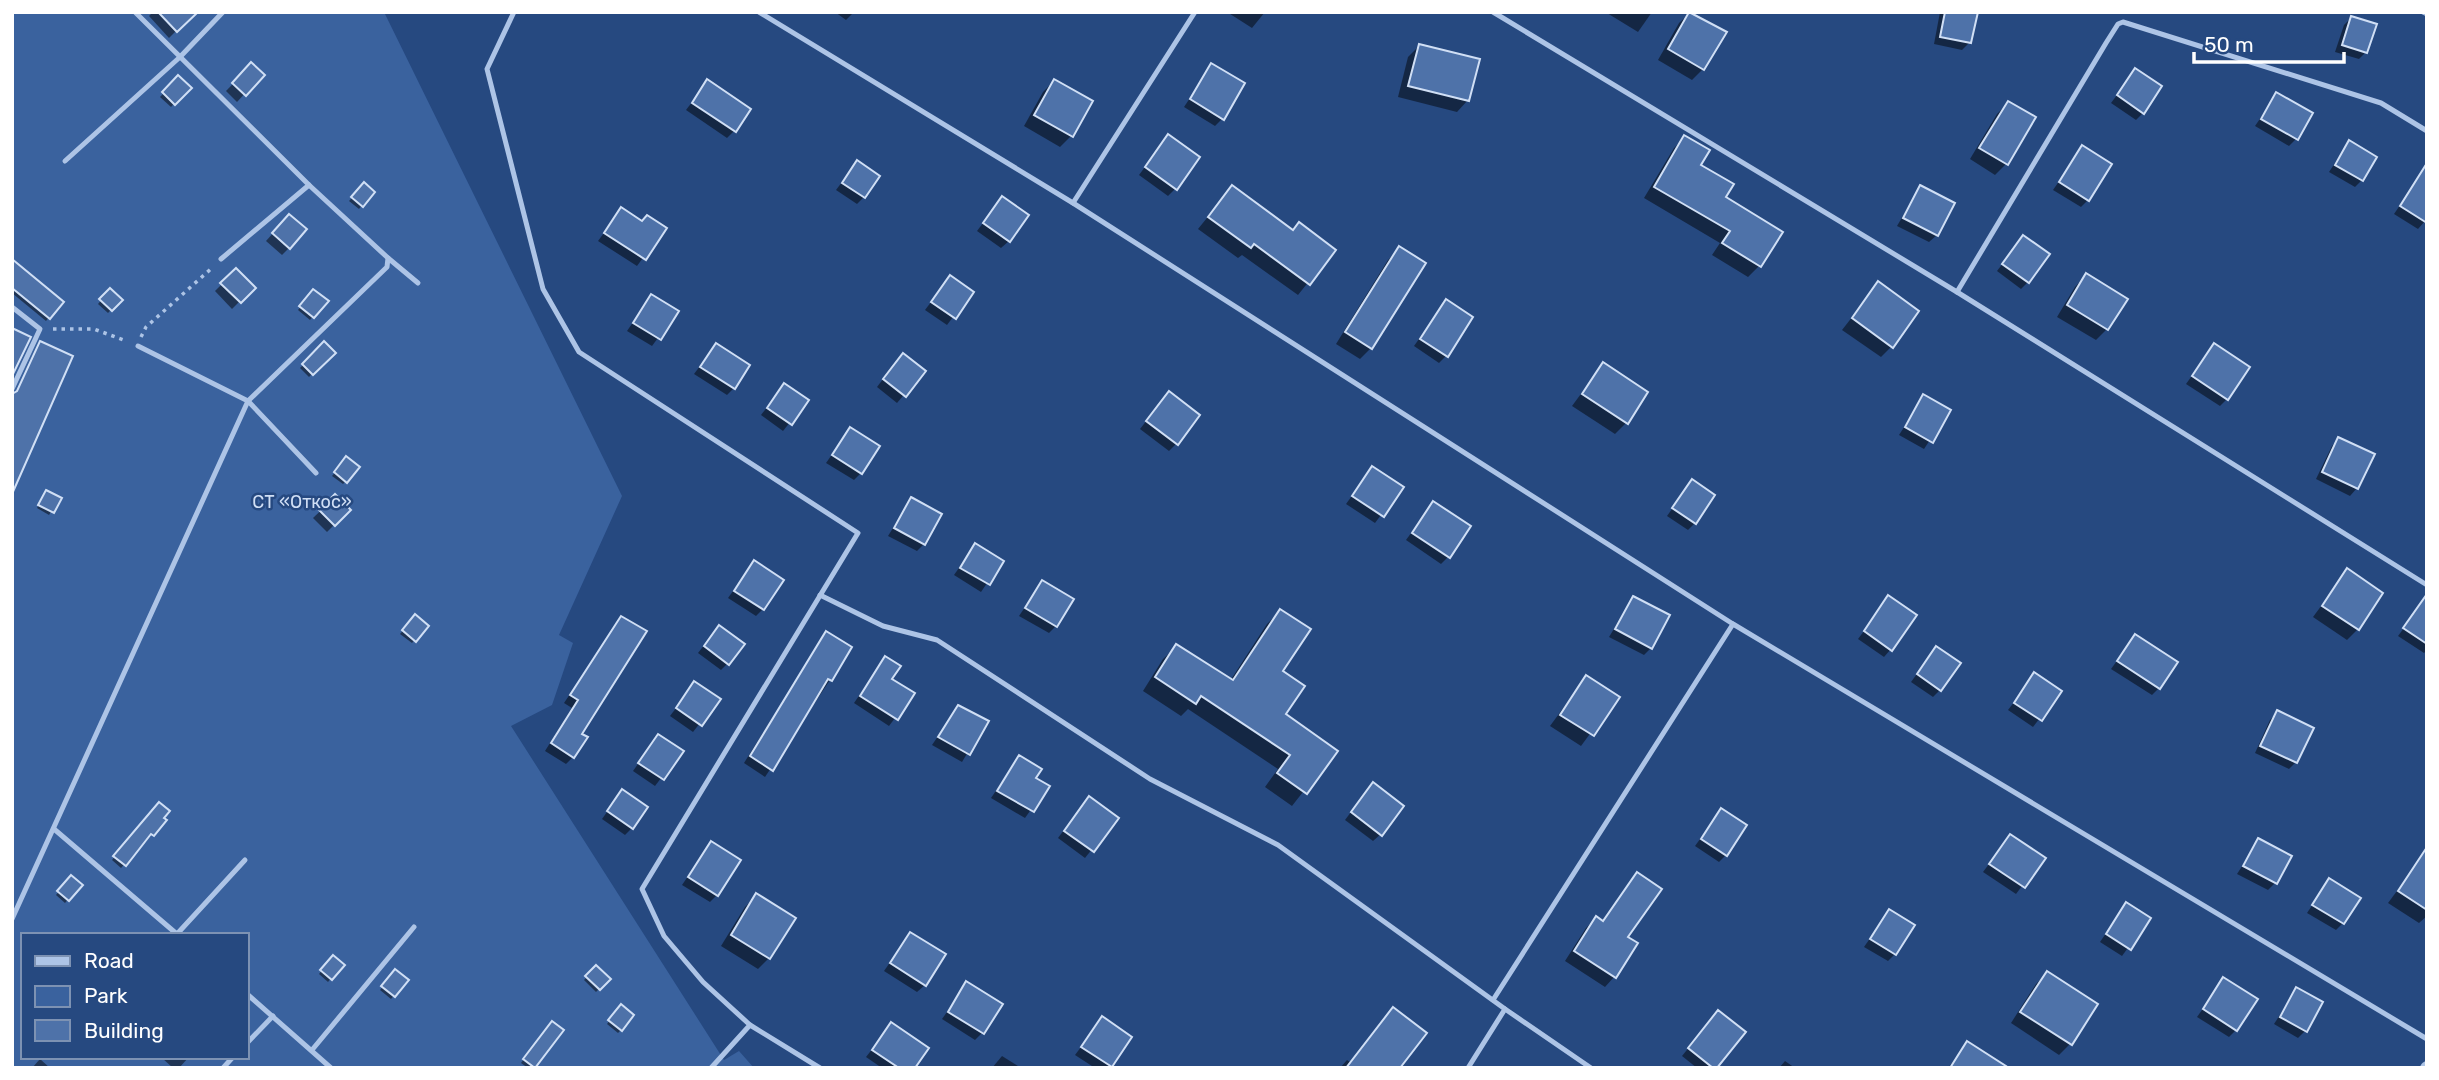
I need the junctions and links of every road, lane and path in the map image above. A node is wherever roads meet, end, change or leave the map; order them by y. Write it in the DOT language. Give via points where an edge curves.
graph roads {
  1 [pos="135,12"];
  2 [pos="223,12"];
  3 [pos="514,12"];
  4 [pos="759,12"];
  5 [pos="1195,12"];
  6 [pos="1493,12"];
  7 [pos="180,57"];
  8 [pos="2427,131"];
  9 [pos="65,161"];
  10 [pos="309,185"];
  11 [pos="1073,203"];
  12 [pos="388,258"];
  13 [pos="221,259"];
  14 [pos="418,283"];
  15 [pos="1957,292"];
  16 [pos="12,307"];
  17 [pos="40,329"];
  18 [pos="138,346"];
  19 [pos="12,389"];
  20 [pos="248,401"];
  21 [pos="316,473"];
  22 [pos="2427,585"];
  23 [pos="820,595"];
  24 [pos="1732,624"];
  25 [pos="54,829"];
  26 [pos="245,860"];
  27 [pos="12,919"];
  28 [pos="414,927"];
  29 [pos="175,933"];
  30 [pos="179,933"];
  31 [pos="248,995"];
  32 [pos="1493,1000"];
  33 [pos="1506,1009"];
  34 [pos="273,1016"];
  35 [pos="750,1025"];
  36 [pos="2427,1039"];
  37 [pos="248,1042"];
  38 [pos="312,1050"];
  39 [pos="331,1068"];
  40 [pos="711,1068"];
  41 [pos="820,1068"];
  42 [pos="1468,1068"];
  43 [pos="1591,1068"];
  1 -- 7 [label="lane"];
  2 -- 7 [label="lane"];
  3 -- 23 [label="lane" via="487,69 543,289 579,352 858,533"];
  4 -- 11 [label="lane"];
  5 -- 11 [label="lane"];
  6 -- 15 [label="lane"];
  7 -- 9 [label="lane"];
  7 -- 10 [label="lane"];
  8 -- 15 [label="lane" via="2381,103 2123,22"];
  10 -- 12 [label="lane"];
  10 -- 13 [label="lane"];
  11 -- 24 [label="lane"];
  12 -- 14 [label="lane"];
  12 -- 20 [label="lane" via="387,267"];
  13 -- 18 [label="path" via="146,327"];
  15 -- 22 [label="lane"];
  16 -- 17 [label="lane"];
  17 -- 18 [label="path" via="94,329"];
  17 -- 19 [label="lane"];
  18 -- 20 [label="lane"];
  20 -- 21 [label="lane"];
  20 -- 25 [label="lane"];
  23 -- 32 [label="lane" via="883,626 937,640 1150,779 1278,845"];
  23 -- 35 [label="lane" via="642,889 664,936 703,982"];
  24 -- 32 [label="lane"];
  24 -- 36 [label="lane"];
  25 -- 27 [label="lane"];
  25 -- 29 [label="lane"];
  26 -- 30 [label="lane"];
  28 -- 38 [label="lane"];
  31 -- 34 [label="lane"];
  32 -- 33 [label="lane"];
  33 -- 42 [label="lane"];
  33 -- 43 [label="lane"];
  34 -- 37 [label="lane"];
  34 -- 38 [label="lane"];
  35 -- 40 [label="lane"];
  35 -- 41 [label="lane"];
  38 -- 39 [label="lane"];
}
